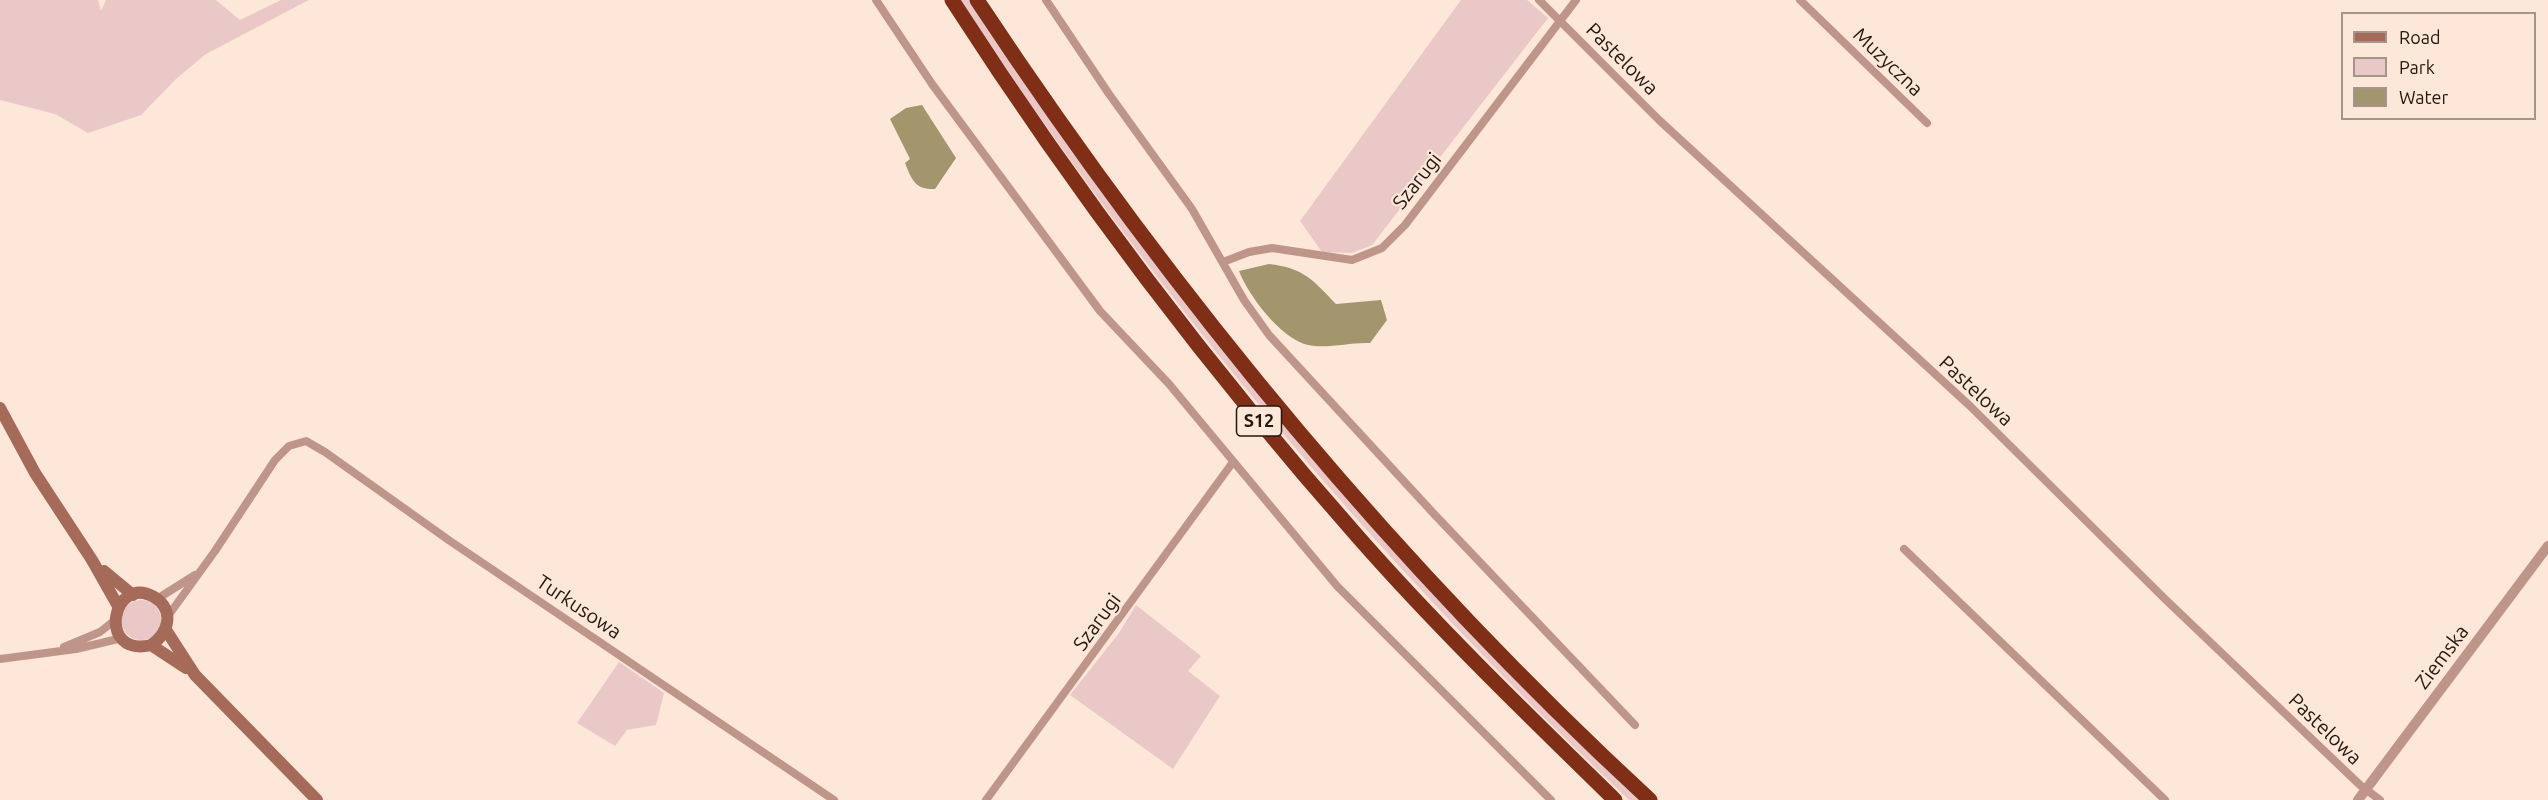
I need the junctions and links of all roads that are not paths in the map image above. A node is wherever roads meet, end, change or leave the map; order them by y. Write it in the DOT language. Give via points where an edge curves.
graph roads {
  1 [pos="876,0"];
  2 [pos="952,0"];
  3 [pos="977,0"];
  4 [pos="1046,0"];
  5 [pos="1539,0"];
  6 [pos="1576,0"];
  7 [pos="1800,0"];
  8 [pos="1560,20"];
  9 [pos="1927,123"];
  10 [pos="1223,262"];
  11 [pos="0,408"];
  12 [pos="1233,462"];
  13 [pos="2548,546"];
  14 [pos="1904,549"];
  15 [pos="92,560"];
  16 [pos="201,572"];
  17 [pos="133,595"];
  18 [pos="157,599"];
  19 [pos="118,606"];
  20 [pos="168,616"];
  21 [pos="115,620"];
  22 [pos="166,630"];
  23 [pos="122,638"];
  24 [pos="151,645"];
  25 [pos="53,651"];
  26 [pos="0,659"];
  27 [pos="195,675"];
  28 [pos="1635,725"];
  29 [pos="2366,789"];
  30 [pos="317,800"];
  31 [pos="834,800"];
  32 [pos="986,800"];
  33 [pos="1551,800"];
  34 [pos="1616,800"];
  35 [pos="1650,800"];
  36 [pos="2165,800"];
  37 [pos="2358,800"];
  38 [pos="2380,800"];
  1 -- 12 [label="street" via="932,84 1072,274"];
  2 -- 34 [label="highway, S12" via="1081,188 1250,410 1440,626"];
  3 -- 35 [label="highway, S12" via="1127,215 1282,412 1455,606"];
  4 -- 10 [label="street" via="1108,94 1192,209"];
  5 -- 8 [label="street, Pastelowa"];
  6 -- 8 [label="street, Szarugi"];
  7 -- 9 [label="street, Muzyczna"];
  8 -- 10 [label="street, Szarugi" via="1405,225 1382,248 1352,261 1272,248"];
  8 -- 29 [label="street, Pastelowa" via="1659,120 1970,406"];
  10 -- 28 [label="street" via="1256,318 1306,376"];
  11 -- 15 [label="main road" via="34,473"];
  12 -- 32 [label="street, Szarugi"];
  12 -- 33 [label="street" via="1337,585"];
  13 -- 29 [label="street, Ziemska"];
  14 -- 36 [label="street"];
  15 -- 17 [label="main road"];
  15 -- 19 [label="main road"];
  16 -- 18 [label="street"];
  16 -- 20 [label="street"];
  16 -- 31 [label="street, Turkusowa" via="275,460 289,446 306,441"];
  17 -- 18 [label="main road"];
  17 -- 19 [label="main road"];
  18 -- 20 [label="main road"];
  19 -- 21 [label="main road"];
  20 -- 22 [label="main road"];
  21 -- 23 [label="main road"];
  21 -- 25 [label="street" via="100,632"];
  22 -- 24 [label="main road"];
  22 -- 27 [label="main road"];
  23 -- 24 [label="main road" via="135,646"];
  23 -- 25 [label="street"];
  24 -- 27 [label="main road"];
  25 -- 26 [label="street"];
  27 -- 30 [label="main road"];
  29 -- 37 [label="street, Ziemska"];
  29 -- 38 [label="street, Pastelowa"];
}
